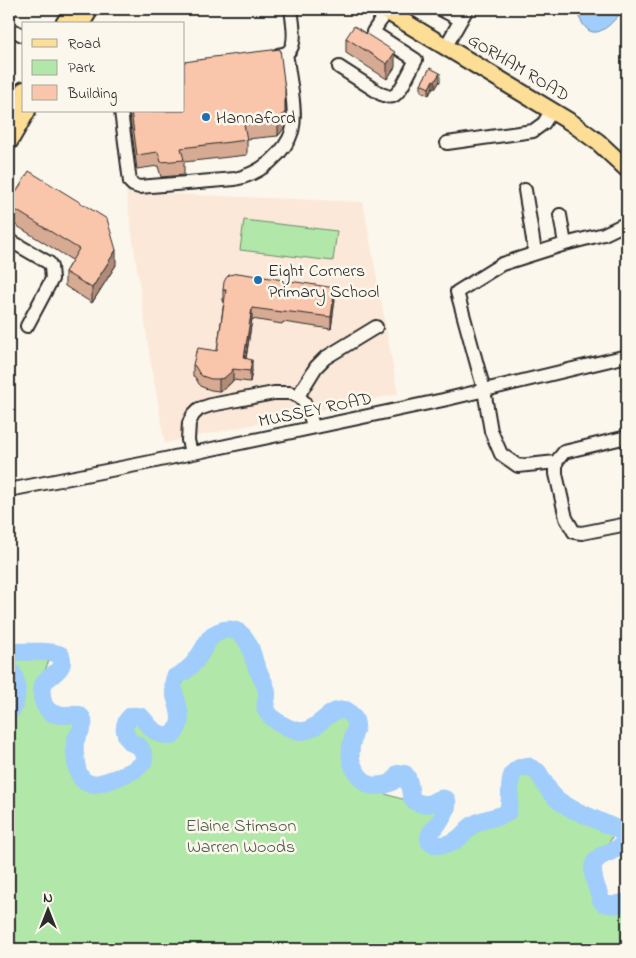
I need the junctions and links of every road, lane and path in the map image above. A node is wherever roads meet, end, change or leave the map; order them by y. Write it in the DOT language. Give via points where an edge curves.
graph roads {
  1 [pos="72,9"];
  2 [pos="90,9"];
  3 [pos="291,9"];
  4 [pos="440,9"];
  5 [pos="467,9"];
  6 [pos="385,10"];
  7 [pos="461,20"];
  8 [pos="65,22"];
  9 [pos="82,22"];
  10 [pos="9,28"];
  11 [pos="22,35"];
  12 [pos="446,46"];
  13 [pos="286,53"];
  14 [pos="262,57"];
  15 [pos="339,67"];
  16 [pos="22,93"];
  17 [pos="552,110"];
  18 [pos="26,112"];
  19 [pos="121,112"];
  20 [pos="9,114"];
  21 [pos="9,142"];
  22 [pos="447,143"];
  23 [pos="627,169"];
  24 [pos="525,190"];
  25 [pos="560,215"];
  26 [pos="627,223"];
  27 [pos="9,240"];
  28 [pos="565,244"];
  29 [pos="535,252"];
  30 [pos="27,326"];
  31 [pos="376,327"];
  32 [pos="627,356"];
  33 [pos="484,390"];
  34 [pos="298,396"];
  35 [pos="312,427"];
  36 [pos="627,437"];
  37 [pos="190,453"];
  38 [pos="556,462"];
  39 [pos="9,490"];
  40 [pos="627,524"];
  1 -- 8 [label="main road"];
  2 -- 9 [label="main road"];
  3 -- 13 [label="street" via="293,43"];
  4 -- 7 [label="street"];
  5 -- 7 [label="street"];
  6 -- 12 [label="main road, GORHAM ROAD"];
  6 -- 15 [label="street" via="373,32 416,60 398,92 393,96 381,94"];
  7 -- 12 [label="street"];
  10 -- 11 [label="street"];
  12 -- 17 [label="main road, GORHAM ROAD"];
  13 -- 14 [label="street"];
  13 -- 19 [label="street" via="295,114 291,135 275,157 243,177 132,185"];
  16 -- 20 [label="main road"];
  17 -- 22 [label="street" via="544,123 533,131"];
  17 -- 23 [label="main road, GORHAM ROAD" via="598,142"];
  18 -- 21 [label="main road"];
  24 -- 29 [label="street"];
  25 -- 28 [label="street"];
  26 -- 28 [label="street" via="604,234"];
  27 -- 30 [label="street" via="51,267 52,279"];
  28 -- 29 [label="street"];
  29 -- 33 [label="street" via="502,264 457,292"];
  31 -- 34 [label="street" via="325,358"];
  32 -- 33 [label="street, MUSSEY ROAD"];
  33 -- 35 [label="street, MUSSEY ROAD"];
  33 -- 38 [label="street" via="491,431 501,454 518,466"];
  34 -- 35 [label="street" via="306,406"];
  34 -- 37 [label="street" via="274,392 199,409 188,426"];
  35 -- 37 [label="street, MUSSEY ROAD"];
  36 -- 38 [label="street" via="564,452"];
  37 -- 39 [label="street, MUSSEY ROAD"];
  38 -- 40 [label="street" via="566,518 574,532"];
}
